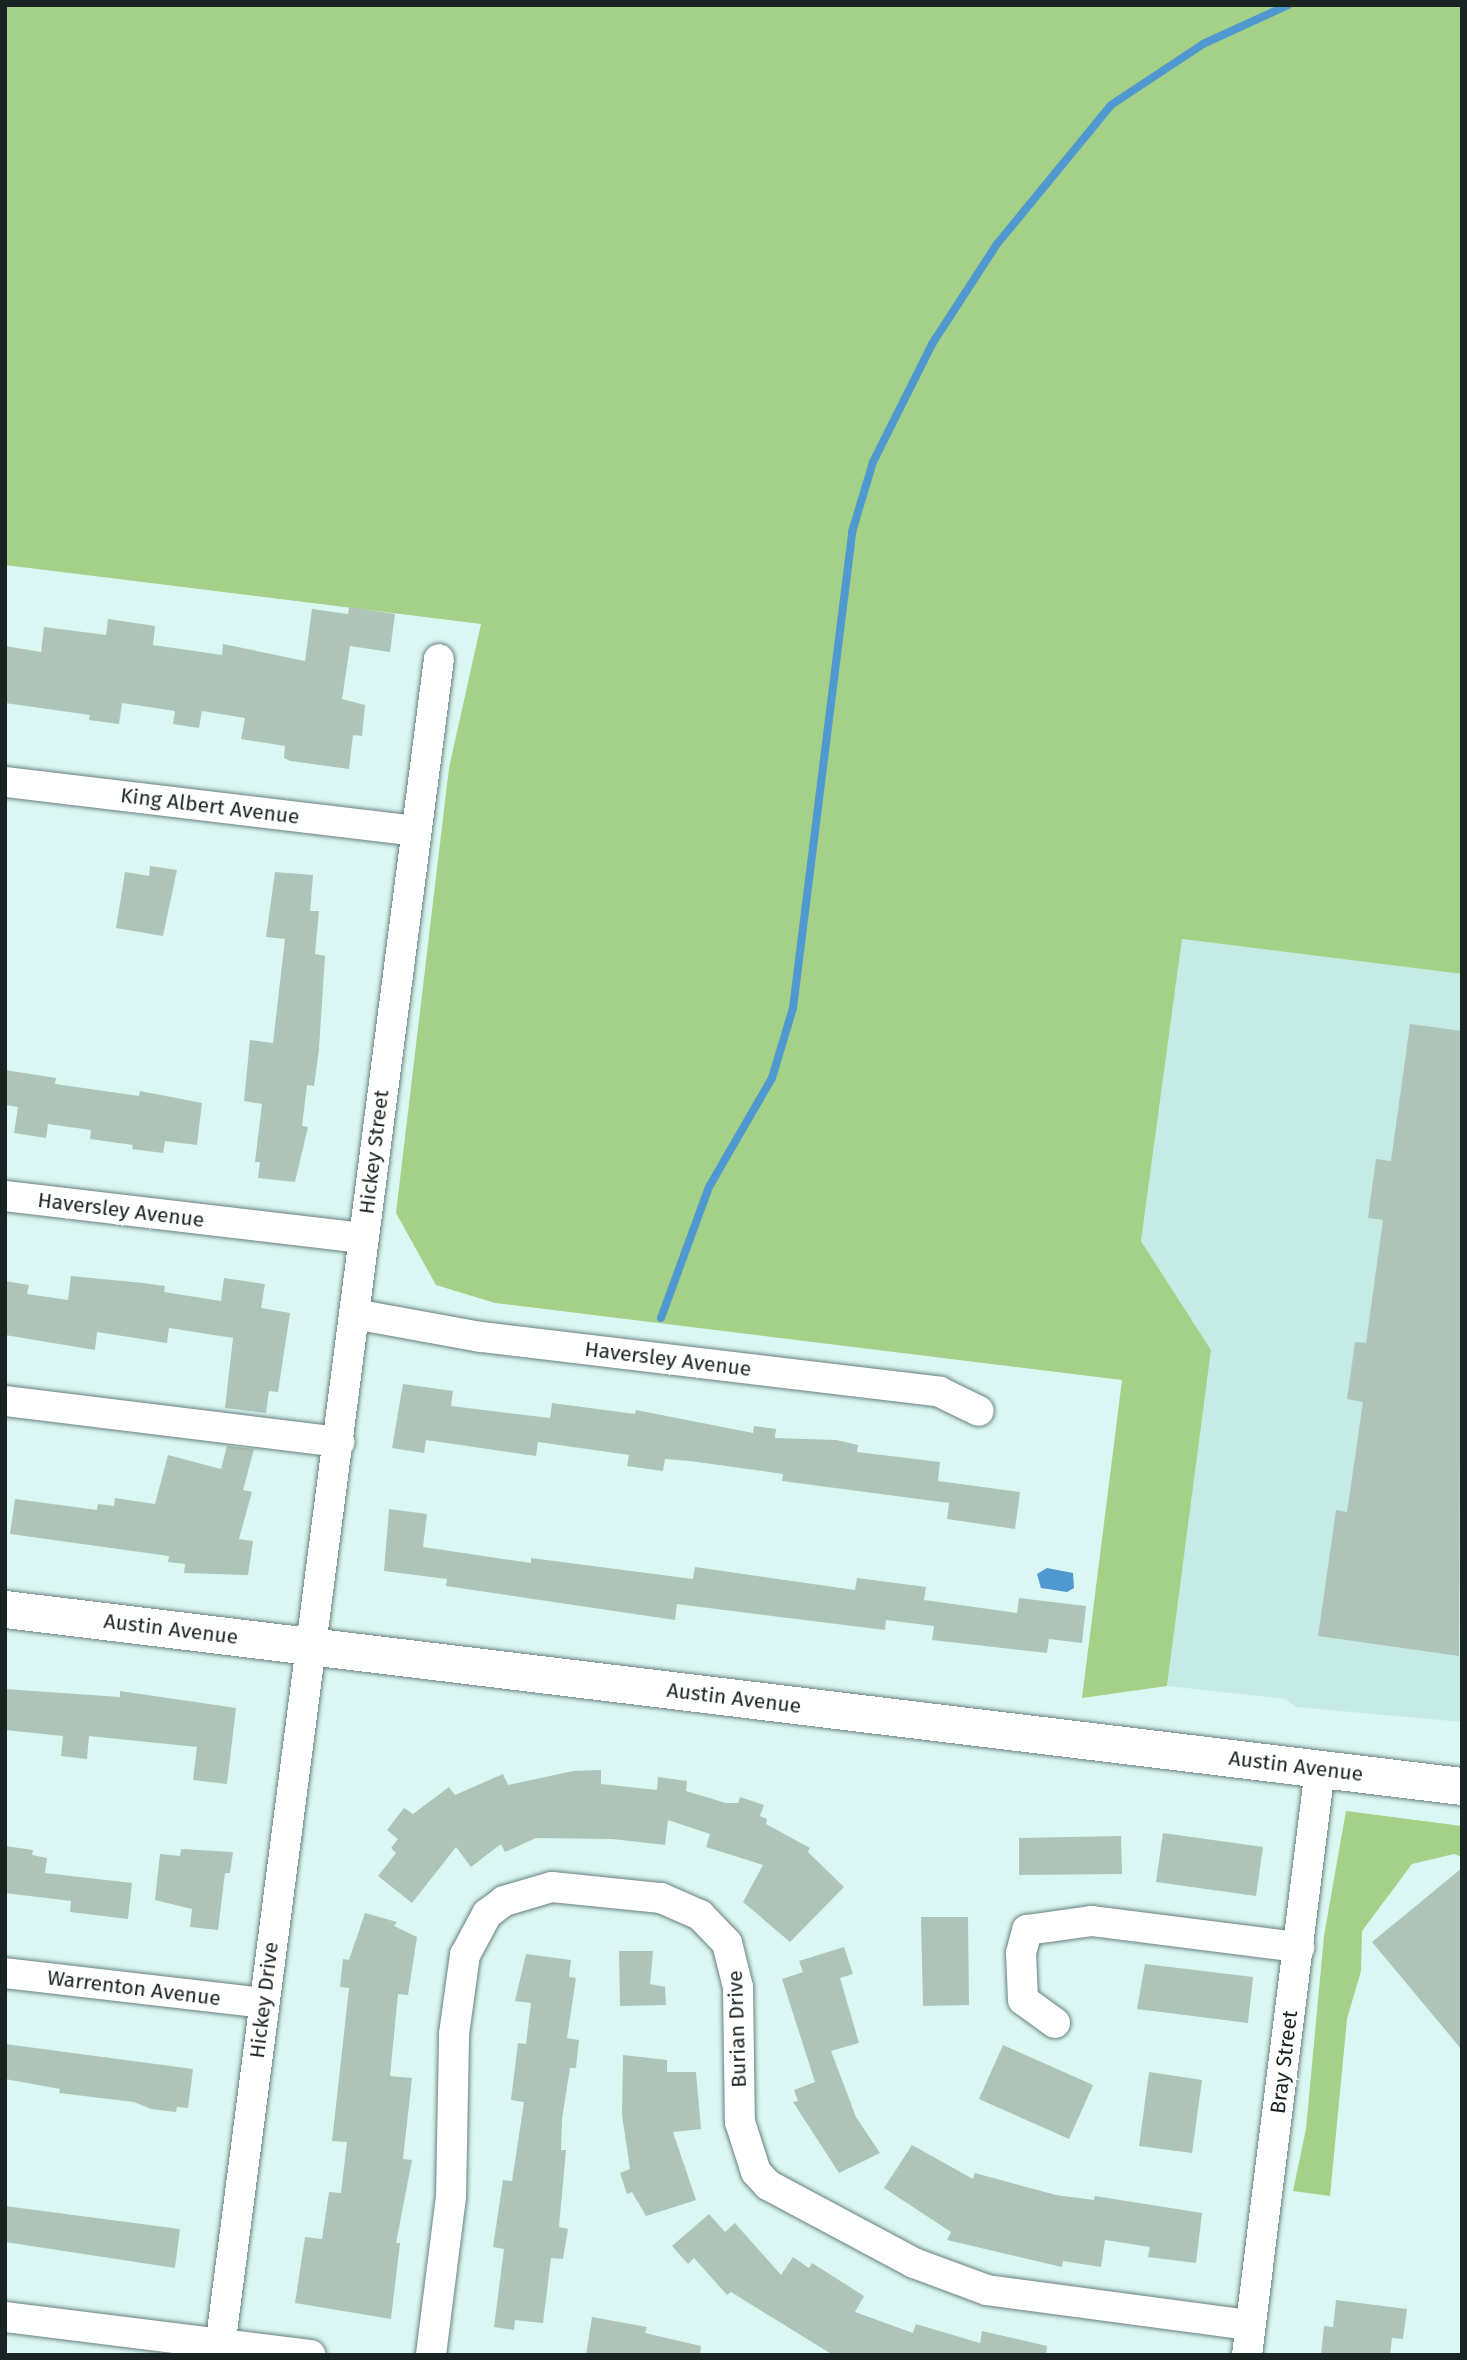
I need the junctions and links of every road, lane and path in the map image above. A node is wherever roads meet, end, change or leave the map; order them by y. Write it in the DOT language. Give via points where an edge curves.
graph roads {
  1 [pos="439,659"];
  2 [pos="5,782"];
  3 [pos="415,831"];
  4 [pos="5,1196"];
  5 [pos="363,1238"];
  6 [pos="355,1314"];
  7 [pos="5,1401"];
  8 [pos="979,1411"];
  9 [pos="340,1442"];
  10 [pos="5,1609"];
  11 [pos="310,1646"];
  12 [pos="1320,1769"];
  13 [pos="1462,1786"];
  14 [pos="1298,1947"];
  15 [pos="5,1973"];
  16 [pos="264,2003"];
  17 [pos="1055,2022"];
  18 [pos="5,2317"];
  19 [pos="1250,2325"];
  20 [pos="220,2348"];
  21 [pos="311,2355"];
  22 [pos="431,2355"];
  23 [pos="1247,2355"];
  1 -- 3 [label="street, Hickey Street"];
  2 -- 3 [label="street, King Albert Avenue"];
  3 -- 5 [label="street, Hickey Street"];
  4 -- 5 [label="street, Haversley Avenue"];
  5 -- 6 [label="street, Hickey Street"];
  6 -- 8 [label="street, Haversley Avenue" via="481,1337 940,1392"];
  6 -- 9 [label="street, Hickey Street"];
  7 -- 9 [label="street"];
  9 -- 11 [label="street, Hickey Street"];
  10 -- 11 [label="main road, Austin Avenue"];
  11 -- 12 [label="main road, Austin Avenue"];
  11 -- 16 [label="street, Hickey Drive"];
  12 -- 13 [label="main road, Austin Avenue"];
  12 -- 14 [label="street, Bray Street"];
  14 -- 17 [label="street" via="1091,1920 1027,1930 1021,1953 1023,2000"];
  14 -- 19 [label="street, Bray Street"];
  15 -- 16 [label="street, Warrenton Avenue"];
  16 -- 20 [label="street, Hickey Drive"];
  18 -- 20 [label="street"];
  19 -- 22 [label="street, Burian Drive" via="987,2290 914,2263 768,2185 756,2172 740,2122 738,1987 727,1943 700,1915 661,1898 552,1887 527,1892 495,1908 474,1933 465,1955 454,2034 451,2196"];
  19 -- 23 [label="street, Bray Street"];
  20 -- 21 [label="street"];
}
